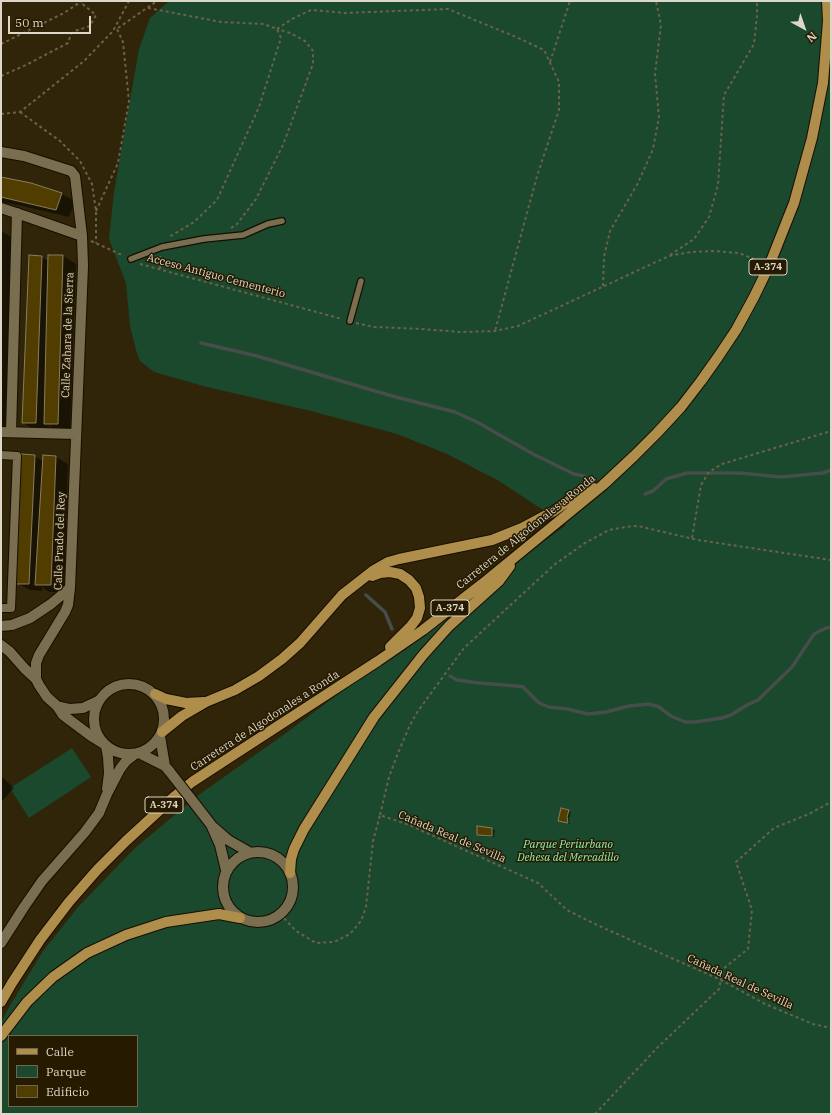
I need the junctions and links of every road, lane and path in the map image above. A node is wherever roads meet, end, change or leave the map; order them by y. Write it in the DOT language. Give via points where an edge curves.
graph roads {
  1 [pos="129,1"];
  2 [pos="157,1"];
  3 [pos="570,1"];
  4 [pos="656,1"];
  5 [pos="757,1"];
  6 [pos="827,1"];
  7 [pos="81,2"];
  8 [pos="148,8"];
  9 [pos="117,29"];
  10 [pos="277,29"];
  11 [pos="113,31"];
  12 [pos="1,44"];
  13 [pos="550,62"];
  14 [pos="1,76"];
  15 [pos="1,114"];
  16 [pos="1,152"];
  17 [pos="1,208"];
  18 [pos="96,211"];
  19 [pos="17,213"];
  20 [pos="282,221"];
  21 [pos="82,236"];
  22 [pos="219,237"];
  23 [pos="162,248"];
  24 [pos="669,256"];
  25 [pos="131,259"];
  26 [pos="769,266"];
  27 [pos="160,269"];
  28 [pos="361,281"];
  29 [pos="603,286"];
  30 [pos="350,322"];
  31 [pos="495,332"];
  32 [pos="831,431"];
  33 [pos="6,432"];
  34 [pos="76,434"];
  35 [pos="1,455"];
  36 [pos="603,484"];
  37 [pos="692,538"];
  38 [pos="521,552"];
  39 [pos="831,560"];
  40 [pos="364,578"];
  41 [pos="70,588"];
  42 [pos="1,608"];
  43 [pos="1,626"];
  44 [pos="1,645"];
  45 [pos="378,662"];
  46 [pos="36,678"];
  47 [pos="155,694"];
  48 [pos="98,701"];
  49 [pos="206,702"];
  50 [pos="57,706"];
  51 [pos="161,734"];
  52 [pos="105,745"];
  53 [pos="137,753"];
  54 [pos="168,769"];
  55 [pos="107,794"];
  56 [pos="831,802"];
  57 [pos="380,815"];
  58 [pos="212,826"];
  59 [pos="249,852"];
  60 [pos="226,870"];
  61 [pos="290,873"];
  62 [pos="280,914"];
  63 [pos="240,918"];
  64 [pos="1,943"];
  65 [pos="720,980"];
  66 [pos="1,1002"];
  67 [pos="831,1028"];
  68 [pos="1,1036"];
  69 [pos="595,1114"];
  1 -- 11 [label="path"];
  2 -- 8 [label="path"];
  3 -- 13 [label="path"];
  4 -- 29 [label="path" via="661,25 655,74 659,117 650,156 638,183 610,231 604,257"];
  5 -- 24 [label="path" via="754,44 724,95 718,185 709,217 694,239"];
  6 -- 26 [label="main road, Carretera de Algodonales a Ronda / A-374" via="823,82 812,138 794,203"];
  7 -- 12 [label="path"];
  7 -- 14 [label="path" via="96,15 90,26 71,34 68,43"];
  8 -- 9 [label="path"];
  8 -- 10 [label="path" via="221,22 264,24"];
  9 -- 11 [label="path"];
  9 -- 18 [label="path" via="123,42 129,101 118,163"];
  10 -- 13 [label="path" via="311,10 345,13 448,9 544,50"];
  10 -- 22 [label="path" via="305,41 313,51 313,64 283,145 256,199 237,224"];
  10 -- 23 [label="path" via="281,38 259,107 217,200 194,222 165,239"];
  11 -- 15 [label="path" via="84,61 20,112"];
  13 -- 31 [label="path" via="559,82 559,110 537,176"];
  16 -- 21 [label="street, Calle Zahara de la Sierra" via="24,156 71,171 75,176"];
  17 -- 19 [label="street"];
  19 -- 21 [label="street"];
  19 -- 33 [label="street"];
  20 -- 22 [label="lane" via="243,235"];
  21 -- 25 [label="path, Acceso Antiguo Cementerio"];
  21 -- 34 [label="street, Calle Zahara de la Sierra"];
  22 -- 23 [label="lane"];
  23 -- 25 [label="lane"];
  23 -- 27 [label="path"];
  24 -- 26 [label="path" via="714,251 739,253"];
  24 -- 29 [label="path, Acceso Antiguo Cementerio"];
  25 -- 27 [label="path, Acceso Antiguo Cementerio"];
  26 -- 36 [label="main road, Carretera de Algodonales a Ronda / A-374" via="736,330 701,381 657,433"];
  27 -- 30 [label="path, Acceso Antiguo Cementerio"];
  28 -- 30 [label="lane"];
  29 -- 31 [label="path, Acceso Antiguo Cementerio" via="518,326"];
  30 -- 31 [label="path, Acceso Antiguo Cementerio" via="374,327"];
  32 -- 37 [label="path" via="722,464 709,472 701,485"];
  33 -- 34 [label="street"];
  34 -- 41 [label="street, Calle Prado del Rey"];
  35 -- 42 [label="street" via="17,456 11,608"];
  36 -- 38 [label="main road, Carretera de Algodonales a Ronda / A-374"];
  36 -- 40 [label="main road" via="577,495 522,528 492,540 388,562"];
  37 -- 39 [label="path"];
  37 -- 57 [label="path" via="638,526 626,526 610,530 585,543 554,565 464,648 418,711 398,753"];
  38 -- 45 [label="main road, Carretera de Algodonales a Ronda / A-374"];
  38 -- 61 [label="main road" via="498,581 422,655 374,717 304,829 294,849"];
  40 -- 45 [label="main road" via="380,573 400,574 416,588 420,597 420,608 412,626"];
  40 -- 49 [label="main road" via="342,596 282,659 260,676"];
  41 -- 43 [label="street" via="30,618"];
  41 -- 46 [label="street, Calle Prado del Rey" via="65,612 39,655"];
  44 -- 46 [label="street"];
  45 -- 66 [label="main road, Carretera de Algodonales a Ronda / A-374" via="192,782 156,812 97,870 69,902 40,940"];
  46 -- 50 [label="street" via="43,691"];
  47 -- 48 [label="street" via="136,684 125,684 114,686"];
  47 -- 49 [label="main road" via="186,703"];
  47 -- 51 [label="street" via="164,712"];
  48 -- 50 [label="street" via="83,708"];
  48 -- 52 [label="street" via="94,712 94,724"];
  49 -- 51 [label="main road" via="182,716"];
  50 -- 52 [label="street" via="63,715"];
  51 -- 53 [label="street" via="147,749"];
  51 -- 54 [label="street"];
  52 -- 53 [label="street" via="125,754"];
  52 -- 55 [label="street" via="109,773"];
  53 -- 54 [label="street"];
  53 -- 55 [label="street" via="120,769"];
  54 -- 58 [label="street, bridge"];
  55 -- 64 [label="street" via="99,813 42,882"];
  56 -- 65 [label="path" via="774,828 736,862 752,910 748,949 723,969"];
  57 -- 62 [label="path" via="373,841 366,907 361,921 350,934 334,942 316,943 296,932"];
  57 -- 65 [label="path, Cañada Real de Sevilla" via="409,824 538,883 567,910"];
  58 -- 59 [label="street" via="228,840"];
  58 -- 60 [label="street"];
  59 -- 60 [label="street" via="232,862"];
  59 -- 61 [label="street" via="273,855 283,862"];
  60 -- 63 [label="street" via="222,892 231,911"];
  61 -- 62 [label="street" via="292,895"];
  62 -- 63 [label="street" via="271,920 261,922 250,922"];
  63 -- 68 [label="main road" via="219,914 166,922 126,935 87,953 53,977 27,1002"];
  65 -- 67 [label="path, Cañada Real de Sevilla" via="765,1004 813,1024"];
  65 -- 69 [label="path" via="719,989 658,1047"];
}
